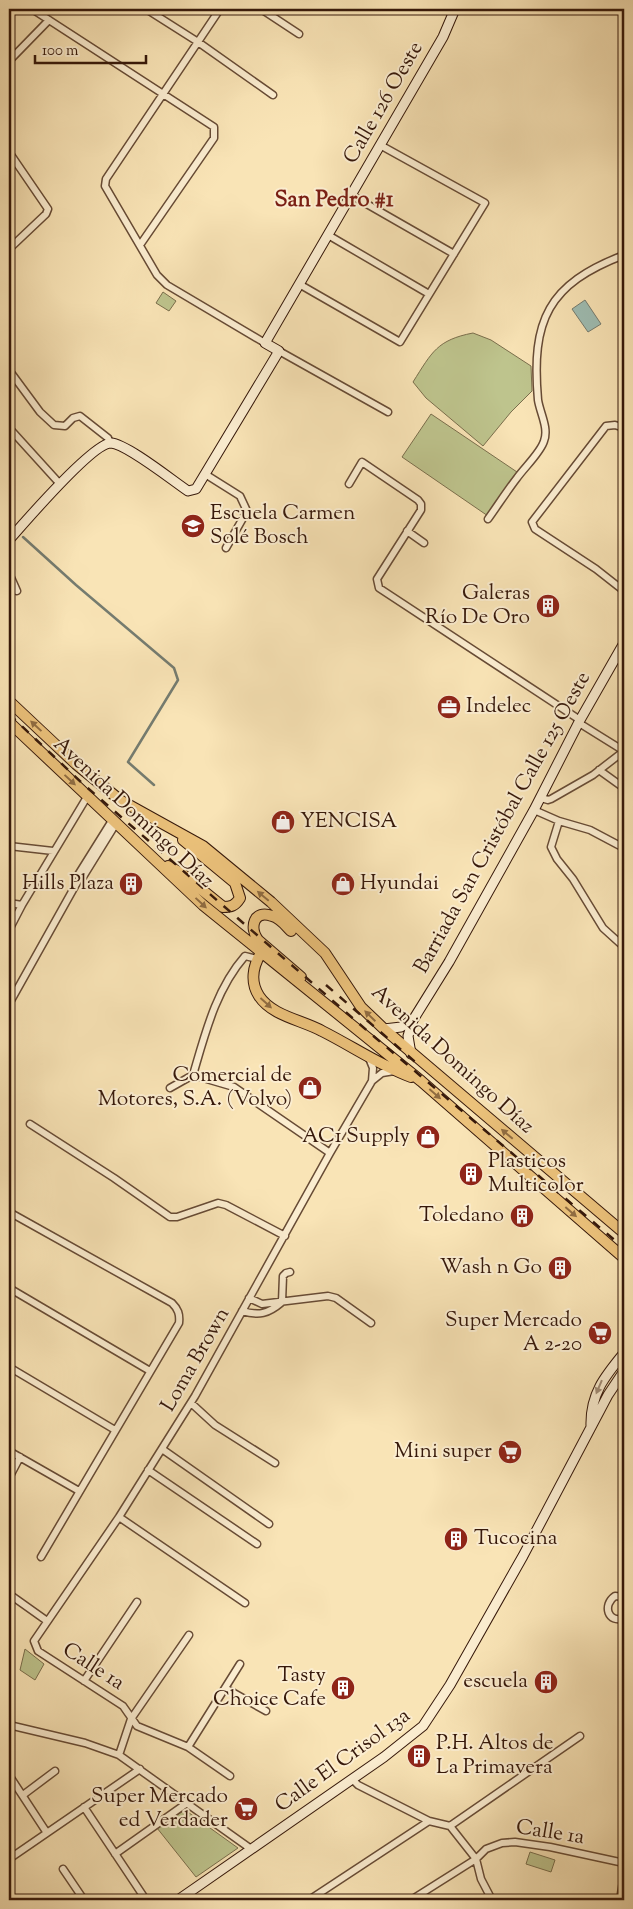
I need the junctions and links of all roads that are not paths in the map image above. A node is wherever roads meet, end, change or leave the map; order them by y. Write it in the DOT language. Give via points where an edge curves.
graph roads {
  1 [pos="32,9"];
  2 [pos="146,9"];
  3 [pos="220,9"];
  4 [pos="261,9"];
  5 [pos="455,9"];
  6 [pos="49,20"];
  7 [pos="299,34"];
  8 [pos="198,42"];
  9 [pos="9,62"];
  10 [pos="163,95"];
  11 [pos="273,95"];
  12 [pos="380,145"];
  13 [pos="9,152"];
  14 [pos="351,195"];
  15 [pos="328,235"];
  16 [pos="140,246"];
  17 [pos="9,249"];
  18 [pos="454,254"];
  19 [pos="624,255"];
  20 [pos="299,284"];
  21 [pos="430,294"];
  22 [pos="265,343"];
  23 [pos="278,351"];
  24 [pos="9,370"];
  25 [pos="388,412"];
  26 [pos="624,428"];
  27 [pos="11,430"];
  28 [pos="110,443"];
  29 [pos="205,474"];
  30 [pos="60,484"];
  31 [pos="349,484"];
  32 [pos="488,519"];
  33 [pos="407,531"];
  34 [pos="9,540"];
  35 [pos="424,543"];
  36 [pos="226,548"];
  37 [pos="9,573"];
  38 [pos="17,591"];
  39 [pos="624,591"];
  40 [pos="624,643"];
  41 [pos="9,701"];
  42 [pos="9,722"];
  43 [pos="579,722"];
  44 [pos="624,751"];
  45 [pos="599,770"];
  46 [pos="624,788"];
  47 [pos="88,796"];
  48 [pos="541,798"];
  49 [pos="534,810"];
  50 [pos="115,821"];
  51 [pos="559,822"];
  52 [pos="164,826"];
  53 [pos="9,846"];
  54 [pos="624,848"];
  55 [pos="53,851"];
  56 [pos="158,861"];
  57 [pos="9,904"];
  58 [pos="22,905"];
  59 [pos="9,930"];
  60 [pos="624,947"];
  61 [pos="259,956"];
  62 [pos="342,978"];
  63 [pos="9,1004"];
  64 [pos="337,1012"];
  65 [pos="412,1020"];
  66 [pos="384,1029"];
  67 [pos="411,1054"];
  68 [pos="369,1057"];
  69 [pos="395,1071"];
  70 [pos="193,1075"];
  71 [pos="372,1081"];
  72 [pos="421,1081"];
  73 [pos="170,1088"];
  74 [pos="30,1124"];
  75 [pos="330,1153"];
  76 [pos="9,1212"];
  77 [pos="624,1233"];
  78 [pos="285,1236"];
  79 [pos="624,1258"];
  80 [pos="290,1272"];
  81 [pos="9,1288"];
  82 [pos="249,1298"];
  83 [pos="282,1302"];
  84 [pos="242,1311"];
  85 [pos="371,1323"];
  86 [pos="624,1353"];
  87 [pos="9,1366"];
  88 [pos="150,1371"];
  89 [pos="624,1371"];
  90 [pos="191,1403"];
  91 [pos="590,1429"];
  92 [pos="115,1430"];
  93 [pos="162,1449"];
  94 [pos="9,1451"];
  95 [pos="20,1457"];
  96 [pos="275,1463"];
  97 [pos="148,1470"];
  98 [pos="9,1478"];
  99 [pos="79,1491"];
  100 [pos="119,1517"];
  101 [pos="269,1524"];
  102 [pos="257,1544"];
  103 [pos="41,1557"];
  104 [pos="9,1594"];
  105 [pos="624,1597"];
  106 [pos="137,1602"];
  107 [pos="245,1603"];
  108 [pos="624,1618"];
  109 [pos="47,1621"];
  110 [pos="189,1635"];
  111 [pos="34,1645"];
  112 [pos="240,1664"];
  113 [pos="84,1681"];
  114 [pos="225,1688"];
  115 [pos="266,1711"];
  116 [pos="131,1719"];
  117 [pos="9,1725"];
  118 [pos="580,1736"];
  119 [pos="188,1747"];
  120 [pos="119,1755"];
  121 [pos="140,1769"];
  122 [pos="55,1771"];
  123 [pos="9,1775"];
  124 [pos="230,1776"];
  125 [pos="352,1779"];
  126 [pos="22,1796"];
  127 [pos="187,1803"];
  128 [pos="84,1808"];
  129 [pos="429,1820"];
  130 [pos="450,1826"];
  131 [pos="47,1832"];
  132 [pos="251,1850"];
  133 [pos="115,1854"];
  134 [pos="9,1858"];
  135 [pos="476,1859"];
  136 [pos="624,1863"];
  137 [pos="63,1869"];
  138 [pos="624,1875"];
  139 [pos="84,1900"];
  140 [pos="146,1900"];
  141 [pos="178,1900"];
  142 [pos="310,1900"];
  143 [pos="411,1900"];
  144 [pos="492,1900"];
  145 [pos="620,1900"];
  1 -- 6 [label="street"];
  2 -- 8 [label="street"];
  3 -- 8 [label="street"];
  4 -- 7 [label="street"];
  5 -- 12 [label="street, Calle 126 Oeste" via="443,37"];
  6 -- 9 [label="street"];
  6 -- 10 [label="street"];
  8 -- 10 [label="street"];
  8 -- 11 [label="street"];
  10 -- 16 [label="street" via="106,179 105,186"];
  10 -- 16 [label="street" via="214,127 214,138"];
  12 -- 14 [label="street, Calle 126 Oeste"];
  12 -- 18 [label="street" via="485,203"];
  13 -- 17 [label="street" via="48,209"];
  14 -- 15 [label="street, Calle 126 Oeste"];
  14 -- 18 [label="street"];
  15 -- 20 [label="street, Calle 126 Oeste"];
  15 -- 21 [label="street"];
  16 -- 22 [label="street" via="157,276 167,285"];
  18 -- 21 [label="street"];
  19 -- 32 [label="street" via="577,278 545,315 538,346 538,394 546,430 544,442"];
  20 -- 21 [label="street" via="400,342"];
  20 -- 22 [label="street, Calle 126 Oeste"];
  22 -- 23 [label="street"];
  23 -- 25 [label="street"];
  23 -- 29 [label="street"];
  24 -- 28 [label="street" via="40,412 54,425 65,426 80,416"];
  26 -- 39 [label="street" via="606,426 532,522 535,528"];
  27 -- 30 [label="street"];
  28 -- 29 [label="street" via="129,450 188,491 196,489"];
  28 -- 30 [label="street"];
  29 -- 36 [label="street" via="240,496 247,511"];
  30 -- 34 [label="street"];
  31 -- 33 [label="street" via="362,462 418,500 420,510"];
  33 -- 35 [label="street"];
  33 -- 43 [label="street" via="377,579 379,588"];
  37 -- 38 [label="street"];
  40 -- 43 [label="street, Barriada San Cristóbal Calle 125 Oeste"];
  52 -- 41 [label="main road, Avenida Domingo Díaz, one-way" via="120,800"];
  42 -- 47 [label="main road, Avenida Domingo Díaz, one-way"];
  43 -- 44 [label="street"];
  43 -- 48 [label="street, Barriada San Cristóbal Calle 125 Oeste"];
  44 -- 45 [label="street"];
  45 -- 46 [label="street"];
  45 -- 48 [label="street" via="548,800"];
  47 -- 50 [label="main road, Avenida Domingo Díaz"];
  47 -- 55 [label="street"];
  48 -- 49 [label="street, Barriada San Cristóbal Calle 125 Oeste"];
  49 -- 51 [label="street"];
  49 -- 65 [label="street, Barriada San Cristóbal Calle 125 Oeste"];
  50 -- 56 [label="main road, Avenida Domingo Díaz"];
  50 -- 63 [label="street" via="78,875 79,879"];
  51 -- 54 [label="street" via="590,830"];
  51 -- 60 [label="street" via="551,847 557,859 603,928"];
  52 -- 56 [label="main road" via="235,883 240,898 236,904 223,907 181,873"];
  62 -- 52 [label="main road, Avenida Domingo Díaz, one-way" via="325,954 271,902 203,846"];
  53 -- 55 [label="street"];
  55 -- 58 [label="street"];
  56 -- 61 [label="main road, Avenida Domingo Díaz, one-way"];
  57 -- 58 [label="street"];
  58 -- 59 [label="street"];
  61 -- 64 [label="main road, Avenida Domingo Díaz"];
  61 -- 68 [label="main road, one-way" via="253,973 254,982 258,995 266,1004"];
  61 -- 70 [label="street" via="245,956 236,967 212,1015"];
  62 -- 64 [label="main road" via="278,918 263,914 256,918 252,925 258,940 296,971"];
  66 -- 62 [label="main road, Avenida Domingo Díaz, one-way" via="361,1007"];
  64 -- 72 [label="main road, Avenida Domingo Díaz"];
  65 -- 66 [label="street" via="401,1027"];
  65 -- 67 [label="street, Barriada San Cristóbal Calle 125 Oeste" via="408,1036"];
  66 -- 67 [label="main road, Avenida Domingo Díaz"];
  77 -- 67 [label="main road, Avenida Domingo Díaz, one-way"];
  68 -- 69 [label="main road"];
  68 -- 71 [label="street" via="373,1068"];
  69 -- 71 [label="street" via="382,1073"];
  69 -- 72 [label="main road"];
  70 -- 73 [label="street"];
  70 -- 75 [label="street" via="234,1087"];
  71 -- 75 [label="street, Loma Brown"];
  72 -- 79 [label="main road, Avenida Domingo Díaz, one-way"];
  74 -- 78 [label="street" via="170,1218 218,1203"];
  75 -- 78 [label="street, Loma Brown"];
  76 -- 88 [label="street" via="176,1307 180,1322"];
  78 -- 82 [label="street, Loma Brown"];
  80 -- 83 [label="street" via="283,1276"];
  81 -- 88 [label="street"];
  82 -- 83 [label="street" via="262,1304"];
  82 -- 84 [label="street, Loma Brown"];
  83 -- 84 [label="street" via="266,1313"];
  83 -- 85 [label="street" via="328,1296 336,1298"];
  84 -- 90 [label="street, Loma Brown"];
  86 -- 91 [label="street, Calle El Crisol 13a, one-way" via="602,1380 590,1416"];
  87 -- 92 [label="street"];
  88 -- 92 [label="street"];
  89 -- 91 [label="street, Calle El Crisol 13a"];
  90 -- 93 [label="street, Loma Brown"];
  90 -- 96 [label="street" via="215,1425"];
  91 -- 125 [label="street, Calle El Crisol 13a" via="523,1556 437,1706 406,1742"];
  92 -- 99 [label="street"];
  93 -- 97 [label="street, Loma Brown"];
  93 -- 101 [label="street"];
  94 -- 95 [label="street"];
  95 -- 98 [label="street"];
  95 -- 99 [label="street"];
  97 -- 100 [label="street, Loma Brown"];
  97 -- 102 [label="street"];
  99 -- 103 [label="street"];
  100 -- 107 [label="street"];
  100 -- 109 [label="street, Loma Brown"];
  104 -- 109 [label="street"];
  105 -- 108 [label="street" via="615,1596 607,1605 610,1616"];
  106 -- 113 [label="street"];
  109 -- 111 [label="street, Loma Brown"];
  110 -- 116 [label="street"];
  111 -- 113 [label="street, Calle 1a" via="38,1651"];
  112 -- 114 [label="street"];
  113 -- 116 [label="street, Calle 1a" via="123,1706"];
  114 -- 115 [label="street"];
  114 -- 119 [label="street"];
  116 -- 119 [label="street, Calle 1a" via="137,1726"];
  116 -- 120 [label="street"];
  117 -- 120 [label="street" via="85,1743"];
  118 -- 130 [label="street"];
  119 -- 124 [label="street, Calle 1a"];
  120 -- 121 [label="street"];
  121 -- 127 [label="street"];
  121 -- 128 [label="street"];
  122 -- 126 [label="street"];
  123 -- 126 [label="street"];
  125 -- 129 [label="street"];
  125 -- 132 [label="street, Calle El Crisol 13a"];
  126 -- 131 [label="street"];
  127 -- 132 [label="street"];
  127 -- 133 [label="street"];
  128 -- 131 [label="street"];
  128 -- 133 [label="street"];
  129 -- 130 [label="street"];
  129 -- 142 [label="street"];
  130 -- 135 [label="street"];
  131 -- 134 [label="street"];
  132 -- 141 [label="street, Calle El Crisol 13a"];
  133 -- 140 [label="street"];
  135 -- 136 [label="street, Calle 1a" via="486,1849 515,1842"];
  135 -- 143 [label="street, Calle 1a"];
  135 -- 144 [label="street" via="481,1879"];
  137 -- 139 [label="street"];
  138 -- 145 [label="street"];
}
